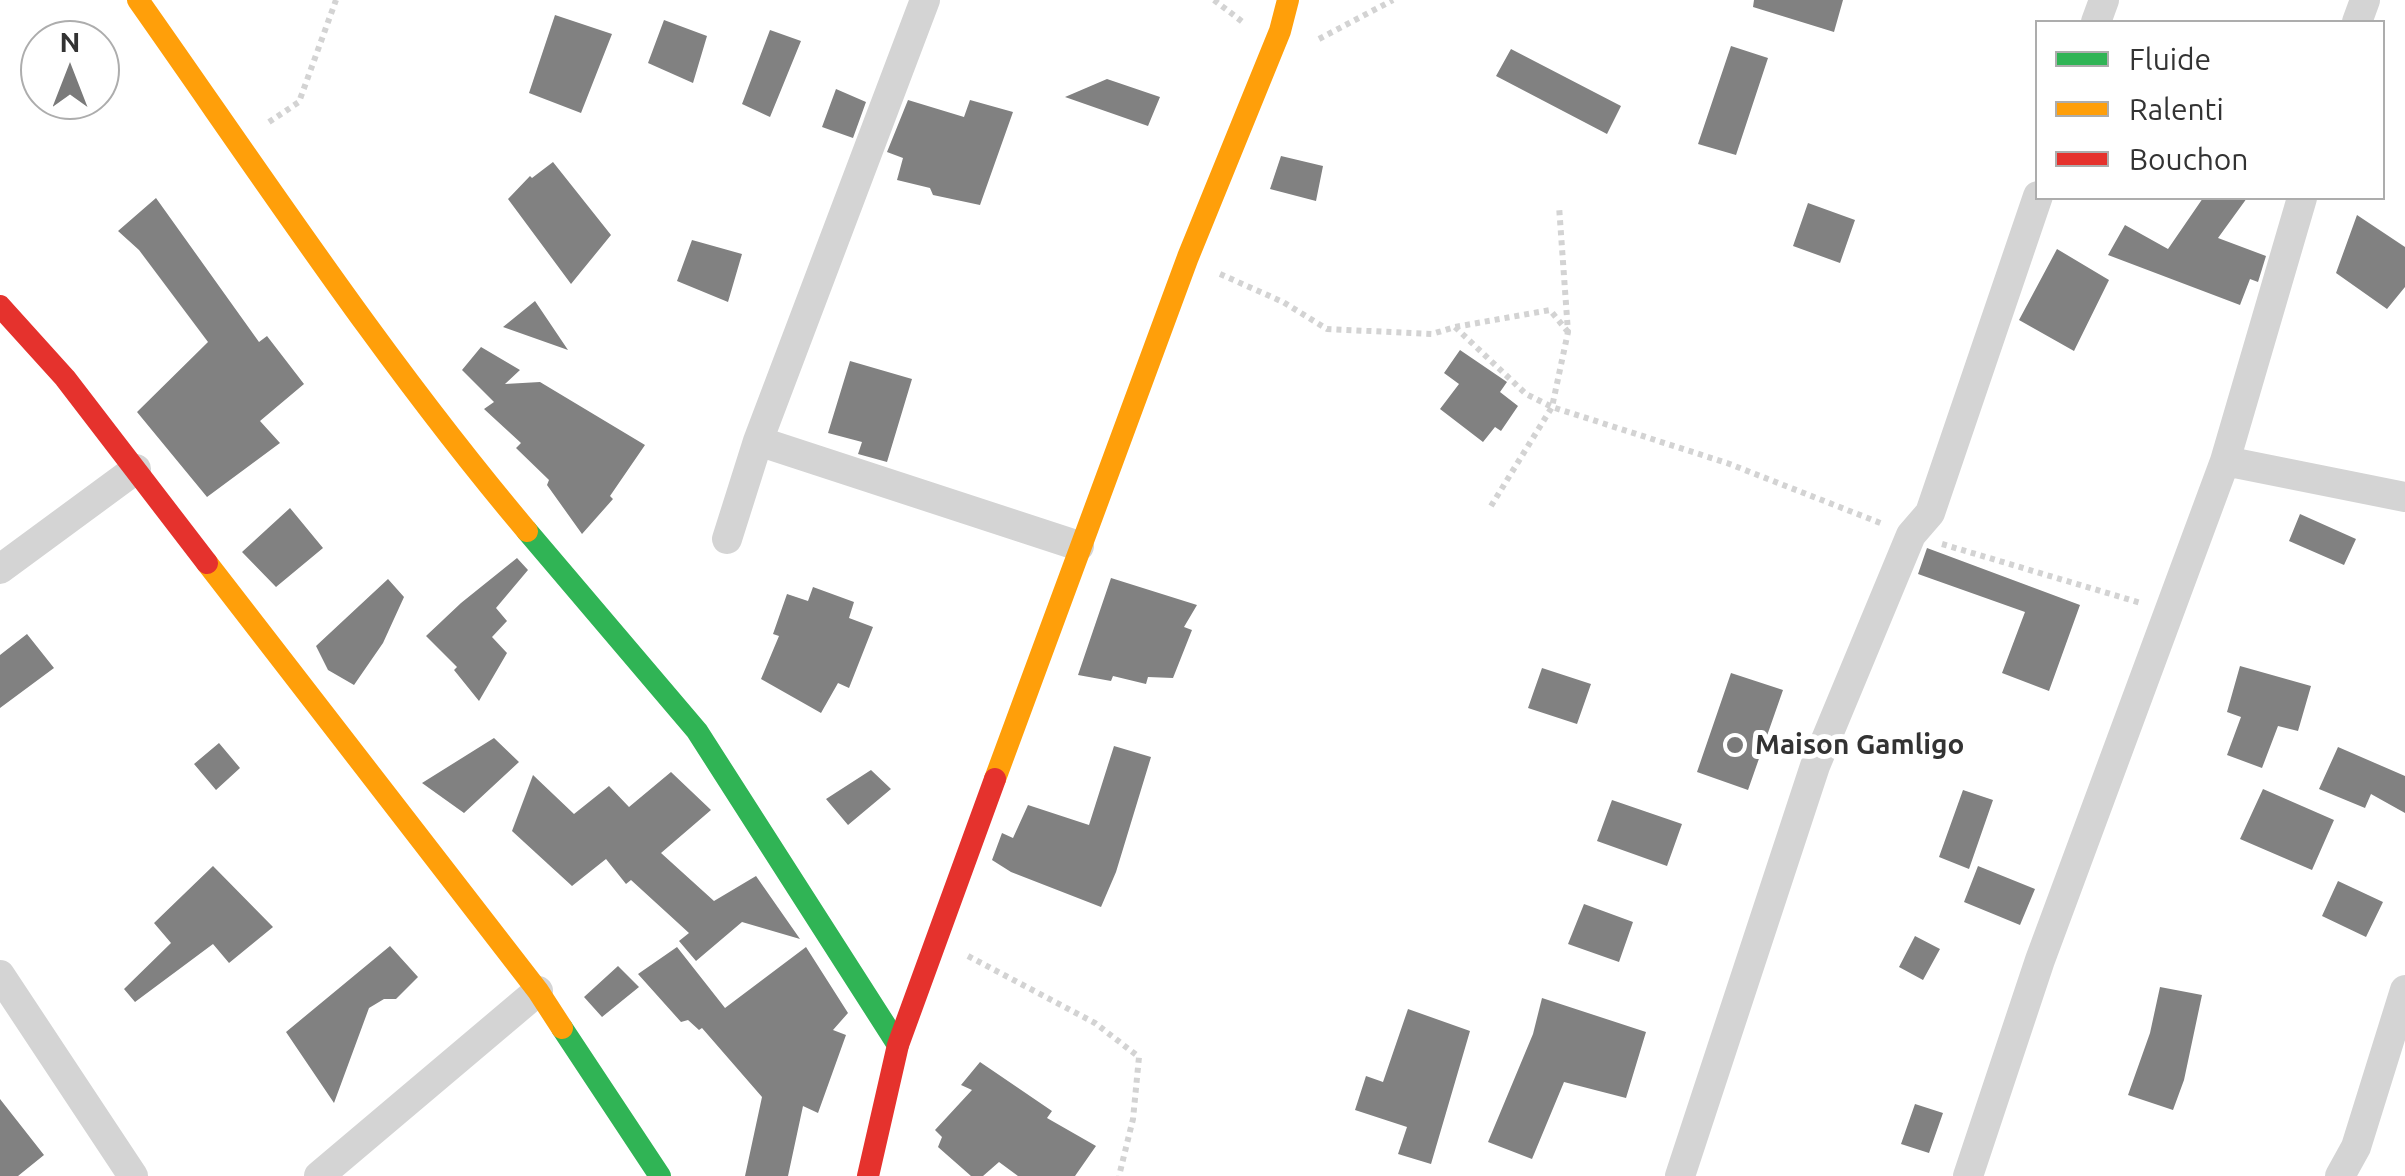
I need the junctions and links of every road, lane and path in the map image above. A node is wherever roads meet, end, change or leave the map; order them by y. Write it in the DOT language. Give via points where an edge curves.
graph roads {
  1 [pos="138,0"];
  2 [pos="336,0"];
  3 [pos="925,0"];
  4 [pos="1288,0"];
  5 [pos="238,144"];
  6 [pos="2037,200"];
  7 [pos="2301,200"];
  8 [pos="1559,206"];
  9 [pos="1188,258"];
  10 [pos="0,306"];
  11 [pos="1455,327"];
  12 [pos="1568,332"];
  13 [pos="1552,407"];
  14 [pos="758,441"];
  15 [pos="2224,461"];
  16 [pos="136,469"];
  17 [pos="2405,497"];
  18 [pos="1492,506"];
  19 [pos="1910,535"];
  20 [pos="727,540"];
  21 [pos="1079,546"];
  22 [pos="0,569"];
  23 [pos="2171,612"];
  24 [pos="948,909"];
  25 [pos="0,975"];
  26 [pos="2405,990"];
  27 [pos="538,991"];
  28 [pos="898,1045"];
  29 [pos="133,1176"];
  30 [pos="319,1176"];
  31 [pos="660,1176"];
  32 [pos="868,1176"];
  33 [pos="1119,1176"];
  34 [pos="1680,1176"];
  35 [pos="1968,1176"];
  36 [pos="2340,1176"];
  1 -- 5 [label="street"];
  2 -- 5 [label="path" via="299,102"];
  3 -- 14 [label="street"];
  4 -- 9 [label="street"];
  5 -- 28 [label="street" via="490,488 697,732"];
  6 -- 19 [label="street" via="1930,512"];
  7 -- 15 [label="street"];
  8 -- 12 [label="path"];
  9 -- 11 [label="path" via="1328,329 1432,334"];
  9 -- 21 [label="street"];
  10 -- 16 [label="street"];
  11 -- 12 [label="path" via="1550,310"];
  11 -- 13 [label="path" via="1526,394"];
  12 -- 13 [label="path"];
  13 -- 18 [label="path"];
  13 -- 19 [label="path" via="1727,463"];
  14 -- 20 [label="street"];
  14 -- 21 [label="street"];
  15 -- 17 [label="street"];
  15 -- 23 [label="street"];
  16 -- 22 [label="street"];
  16 -- 27 [label="street"];
  19 -- 23 [label="path"];
  19 -- 34 [label="street" via="1815,766"];
  21 -- 24 [label="street"];
  23 -- 35 [label="street" via="2040,960"];
  24 -- 28 [label="street"];
  24 -- 33 [label="path" via="968,957 1095,1023 1140,1057"];
  25 -- 29 [label="street"];
  26 -- 36 [label="street" via="2356,1147"];
  27 -- 30 [label="street"];
  27 -- 31 [label="street"];
  28 -- 32 [label="street"];
}
